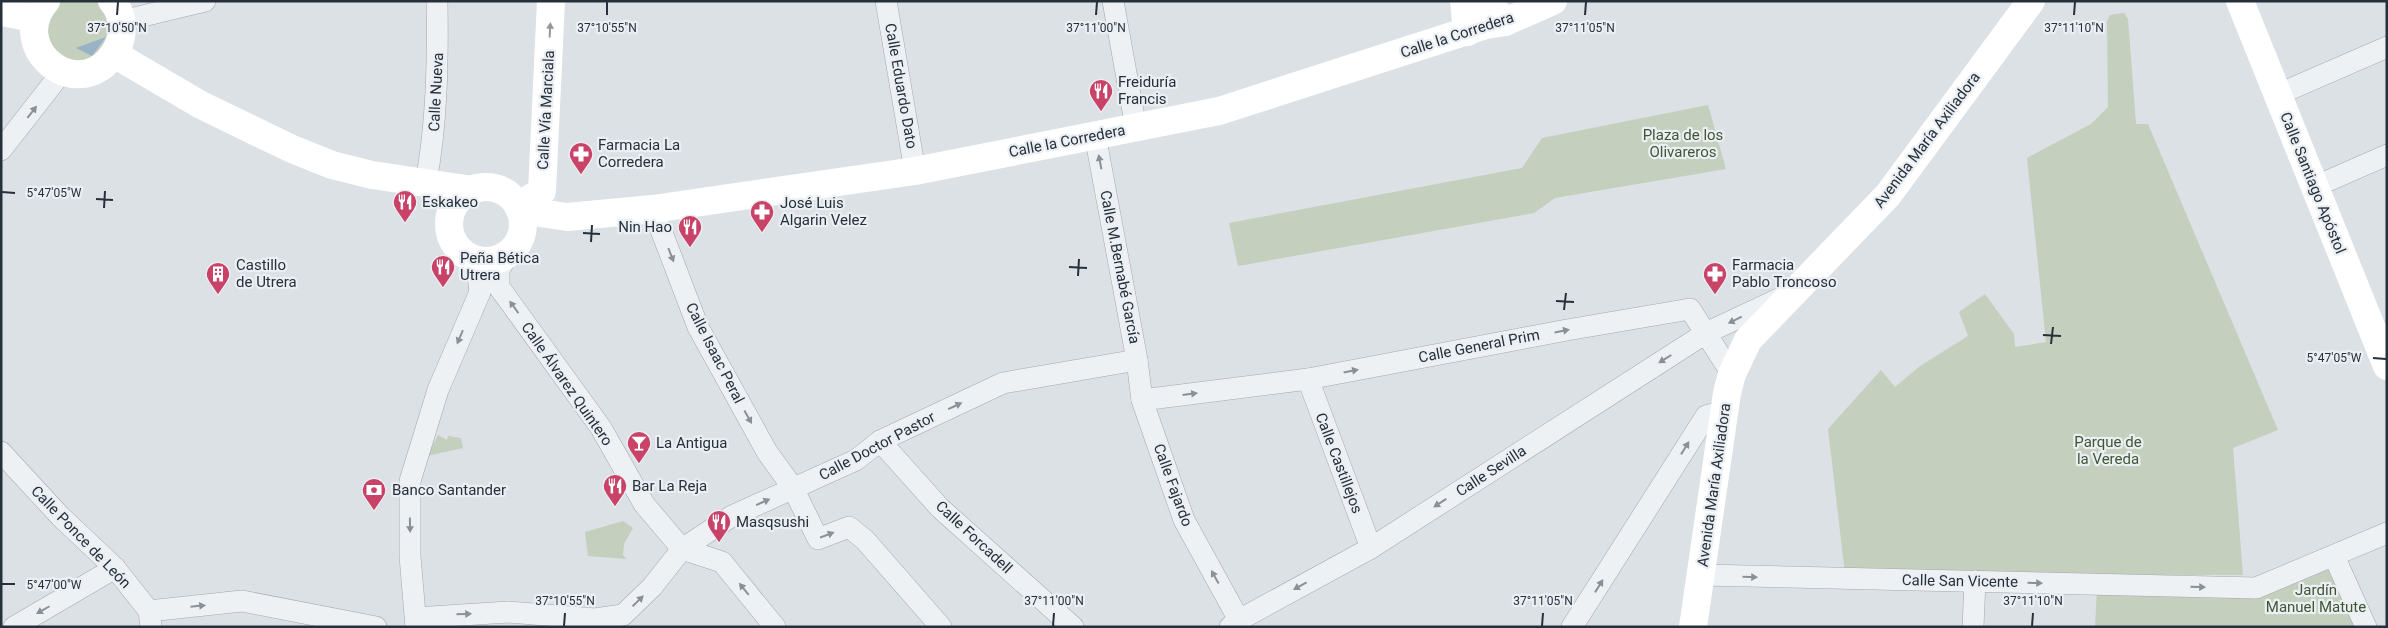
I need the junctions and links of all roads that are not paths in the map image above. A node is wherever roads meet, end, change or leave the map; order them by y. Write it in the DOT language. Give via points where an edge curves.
graph roads {
  1 [pos="205,1"];
  2 [pos="437,1"];
  3 [pos="552,1"];
  4 [pos="886,1"];
  5 [pos="1113,1"];
  6 [pos="1464,1"];
  7 [pos="1553,1"];
  8 [pos="2031,1"];
  9 [pos="2240,1"];
  10 [pos="115,7"];
  11 [pos="40,10"];
  12 [pos="1,12"];
  13 [pos="1484,16"];
  14 [pos="2387,47"];
  15 [pos="114,54"];
  16 [pos="62,72"];
  17 [pos="2277,94"];
  18 [pos="1136,128"];
  19 [pos="1095,135"];
  20 [pos="1,150"];
  21 [pos="2387,155"];
  22 [pos="915,171"];
  23 [pos="426,182"];
  24 [pos="2314,187"];
  25 [pos="473,190"];
  26 [pos="519,208"];
  27 [pos="654,209"];
  28 [pos="450,216"];
  29 [pos="567,217"];
  30 [pos="512,249"];
  31 [pos="476,260"];
  32 [pos="490,290"];
  33 [pos="1795,291"];
  34 [pos="1706,333"];
  35 [pos="1138,360"];
  36 [pos="2387,366"];
  37 [pos="1732,374"];
  38 [pos="1308,379"];
  39 [pos="1142,400"];
  40 [pos="1725,411"];
  41 [pos="880,441"];
  42 [pos="1,452"];
  43 [pos="793,488"];
  44 [pos="2387,533"];
  45 [pos="1371,548"];
  46 [pos="682,549"];
  47 [pos="2334,556"];
  48 [pos="116,568"];
  49 [pos="1702,575"];
  50 [pos="1975,581"];
  51 [pos="150,619"];
  52 [pos="580,621"];
  53 [pos="1234,623"];
  54 [pos="412,624"];
  55 [pos="14,627"];
  56 [pos="376,627"];
  57 [pos="775,627"];
  58 [pos="941,627"];
  59 [pos="1073,627"];
  60 [pos="1572,627"];
  61 [pos="1693,627"];
  62 [pos="1972,627"];
  63 [pos="2366,627"];
  1 -- 10 [label="street"];
  2 -- 23 [label="street, Calle Nueva" via="433,143"];
  26 -- 3 [label="street, Calle Vía Marciala, one-way" via="542,191"];
  4 -- 22 [label="street, Calle Eduardo Dato"];
  5 -- 18 [label="street"];
  6 -- 13 [label="street"];
  7 -- 13 [label="street, Calle la Corredera"];
  8 -- 33 [label="street, Avenida María Axiliadora" via="1888,195"];
  9 -- 17 [label="street, Calle Santiago Apóstol"];
  10 -- 15 [label="street" via="119,44"];
  11 -- 12 [label="street"];
  11 -- 16 [label="street" via="34,33 38,47 46,59"];
  13 -- 18 [label="street, Calle la Corredera" via="1219,111"];
  14 -- 17 [label="street"];
  15 -- 16 [label="street" via="91,72"];
  15 -- 23 [label="street" via="201,105 292,149 332,165 372,175"];
  20 -- 16 [label="street, one-way"];
  17 -- 24 [label="street, Calle Santiago Apóstol"];
  18 -- 19 [label="street, Calle la Corredera"];
  19 -- 22 [label="street, Calle la Corredera"];
  35 -- 19 [label="street, Calle M.Bernabé García, one-way"];
  21 -- 24 [label="street"];
  22 -- 27 [label="street, Calle la Corredera"];
  23 -- 25 [label="street"];
  23 -- 28 [label="street"];
  24 -- 36 [label="street, Calle Santiago Apóstol"];
  25 -- 26 [label="street" via="500,190"];
  25 -- 28 [label="street" via="458,200"];
  26 -- 29 [label="street, Calle la Corredera"];
  26 -- 30 [label="street" via="522,228"];
  27 -- 29 [label="street, Calle la Corredera"];
  27 -- 43 [label="street, Calle Isaac Peral, one-way" via="698,327 767,452"];
  28 -- 31 [label="street" via="454,243"];
  29 -- 30 [label="street, Calle la Corredera"];
  30 -- 31 [label="street" via="491,260"];
  30 -- 32 [label="street"];
  31 -- 32 [label="street"];
  46 -- 32 [label="street, Calle Álvarez Quintero, one-way" via="644,504 601,428"];
  32 -- 54 [label="street, one-way" via="438,390 410,480"];
  33 -- 34 [label="street, one-way"];
  33 -- 37 [label="street, Avenida María Axiliadora" via="1748,340"];
  34 -- 37 [label="street"];
  38 -- 34 [label="street, Calle General Prim, one-way" via="1690,309"];
  34 -- 45 [label="street, Calle Sevilla, one-way"];
  35 -- 39 [label="street, Calle M.Bernabé García"];
  41 -- 35 [label="street, Calle Doctor Pastor, one-way" via="1003,383"];
  37 -- 40 [label="street, Avenida María Axiliadora"];
  39 -- 38 [label="street, Calle General Prim, one-way"];
  38 -- 45 [label="street, Calle Castillejos"];
  53 -- 39 [label="street, Calle Fajardo, one-way" via="1184,520"];
  40 -- 49 [label="street, Avenida María Axiliadora"];
  60 -- 40 [label="street, one-way" via="1706,416"];
  41 -- 43 [label="street, Calle Doctor Pastor" via="856,460"];
  41 -- 59 [label="street, Calle Forcadell" via="940,508"];
  42 -- 48 [label="street, Calle Ponce de León" via="60,516"];
  46 -- 43 [label="street, Calle Doctor Pastor, one-way" via="732,516"];
  43 -- 58 [label="street, Calle Isaac Peral, one-way" via="818,539 849,527 865,540"];
  44 -- 47 [label="street, Calle San Vicente"];
  45 -- 53 [label="street, Calle Sevilla, one-way"];
  52 -- 46 [label="street, Calle Doctor Pastor, one-way" via="623,615 652,587"];
  57 -- 46 [label="street, one-way" via="722,562"];
  50 -- 47 [label="street, Calle San Vicente, one-way" via="2256,588"];
  47 -- 63 [label="street"];
  48 -- 51 [label="street, Calle Ponce de León"];
  48 -- 55 [label="street, one-way"];
  49 -- 50 [label="street, Calle San Vicente, one-way"];
  49 -- 61 [label="street, Avenida María Axiliadora"];
  50 -- 62 [label="street"];
  51 -- 56 [label="street, one-way" via="242,601"];
  54 -- 52 [label="street, Calle Doctor Pastor, one-way" via="508,612"];
}
